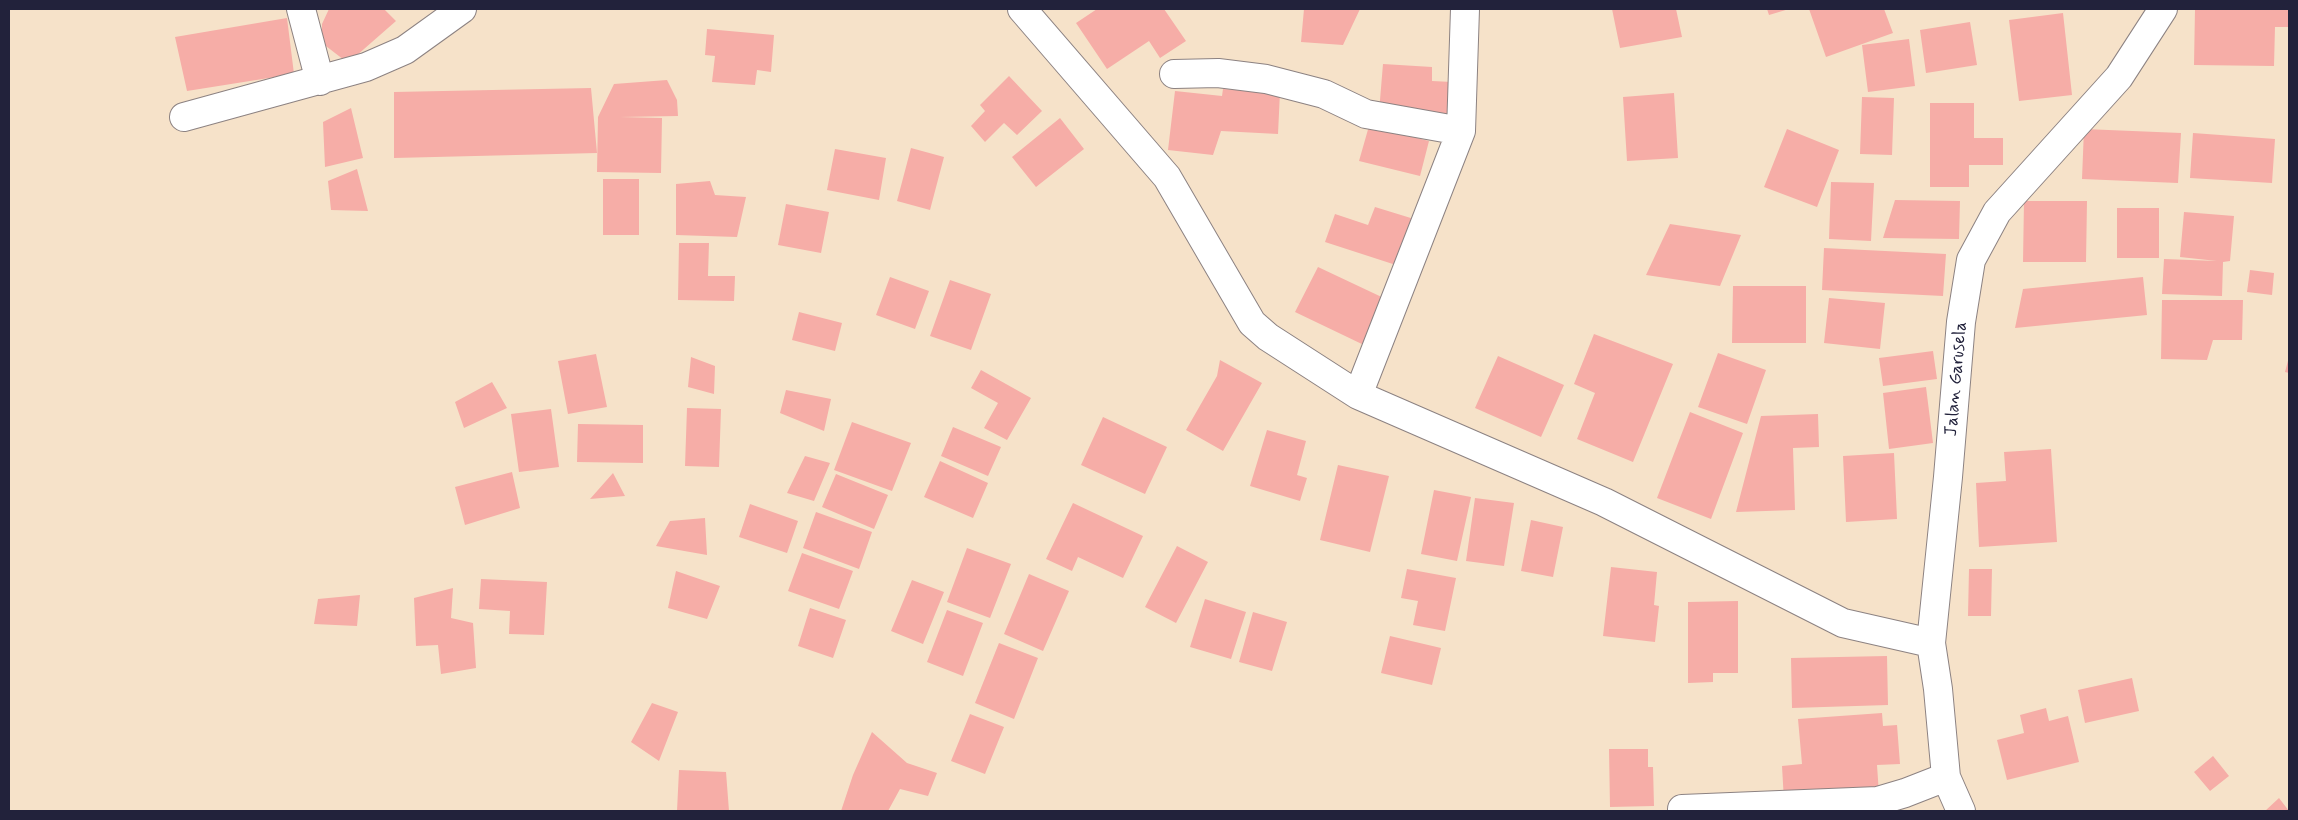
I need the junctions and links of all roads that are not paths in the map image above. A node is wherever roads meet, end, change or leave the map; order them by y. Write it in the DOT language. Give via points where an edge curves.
graph roads {
  1 [pos="301,9"];
  2 [pos="462,9"];
  3 [pos="1022,9"];
  4 [pos="1465,9"];
  5 [pos="2163,9"];
  6 [pos="1174,74"];
  7 [pos="320,81"];
  8 [pos="184,117"];
  9 [pos="1461,131"];
  10 [pos="1358,395"];
  11 [pos="1931,643"];
  12 [pos="1946,776"];
  13 [pos="1682,809"];
  14 [pos="1961,811"];
  1 -- 7 [label="street"];
  2 -- 7 [label="street" via="405,50 366,67"];
  3 -- 10 [label="street" via="1167,178 1252,323 1268,337"];
  4 -- 9 [label="street"];
  5 -- 11 [label="street, Jalan Garusela" via="2119,77 1997,212 1972,260 1961,322"];
  6 -- 9 [label="street" via="1218,73 1266,79 1324,94 1366,114"];
  7 -- 8 [label="street"];
  9 -- 10 [label="street"];
  10 -- 11 [label="street" via="1604,502 1843,623"];
  11 -- 12 [label="street, Jalan Garusela"];
  12 -- 13 [label="street" via="1878,801"];
  12 -- 14 [label="street, Jalan Garusela"];
}
